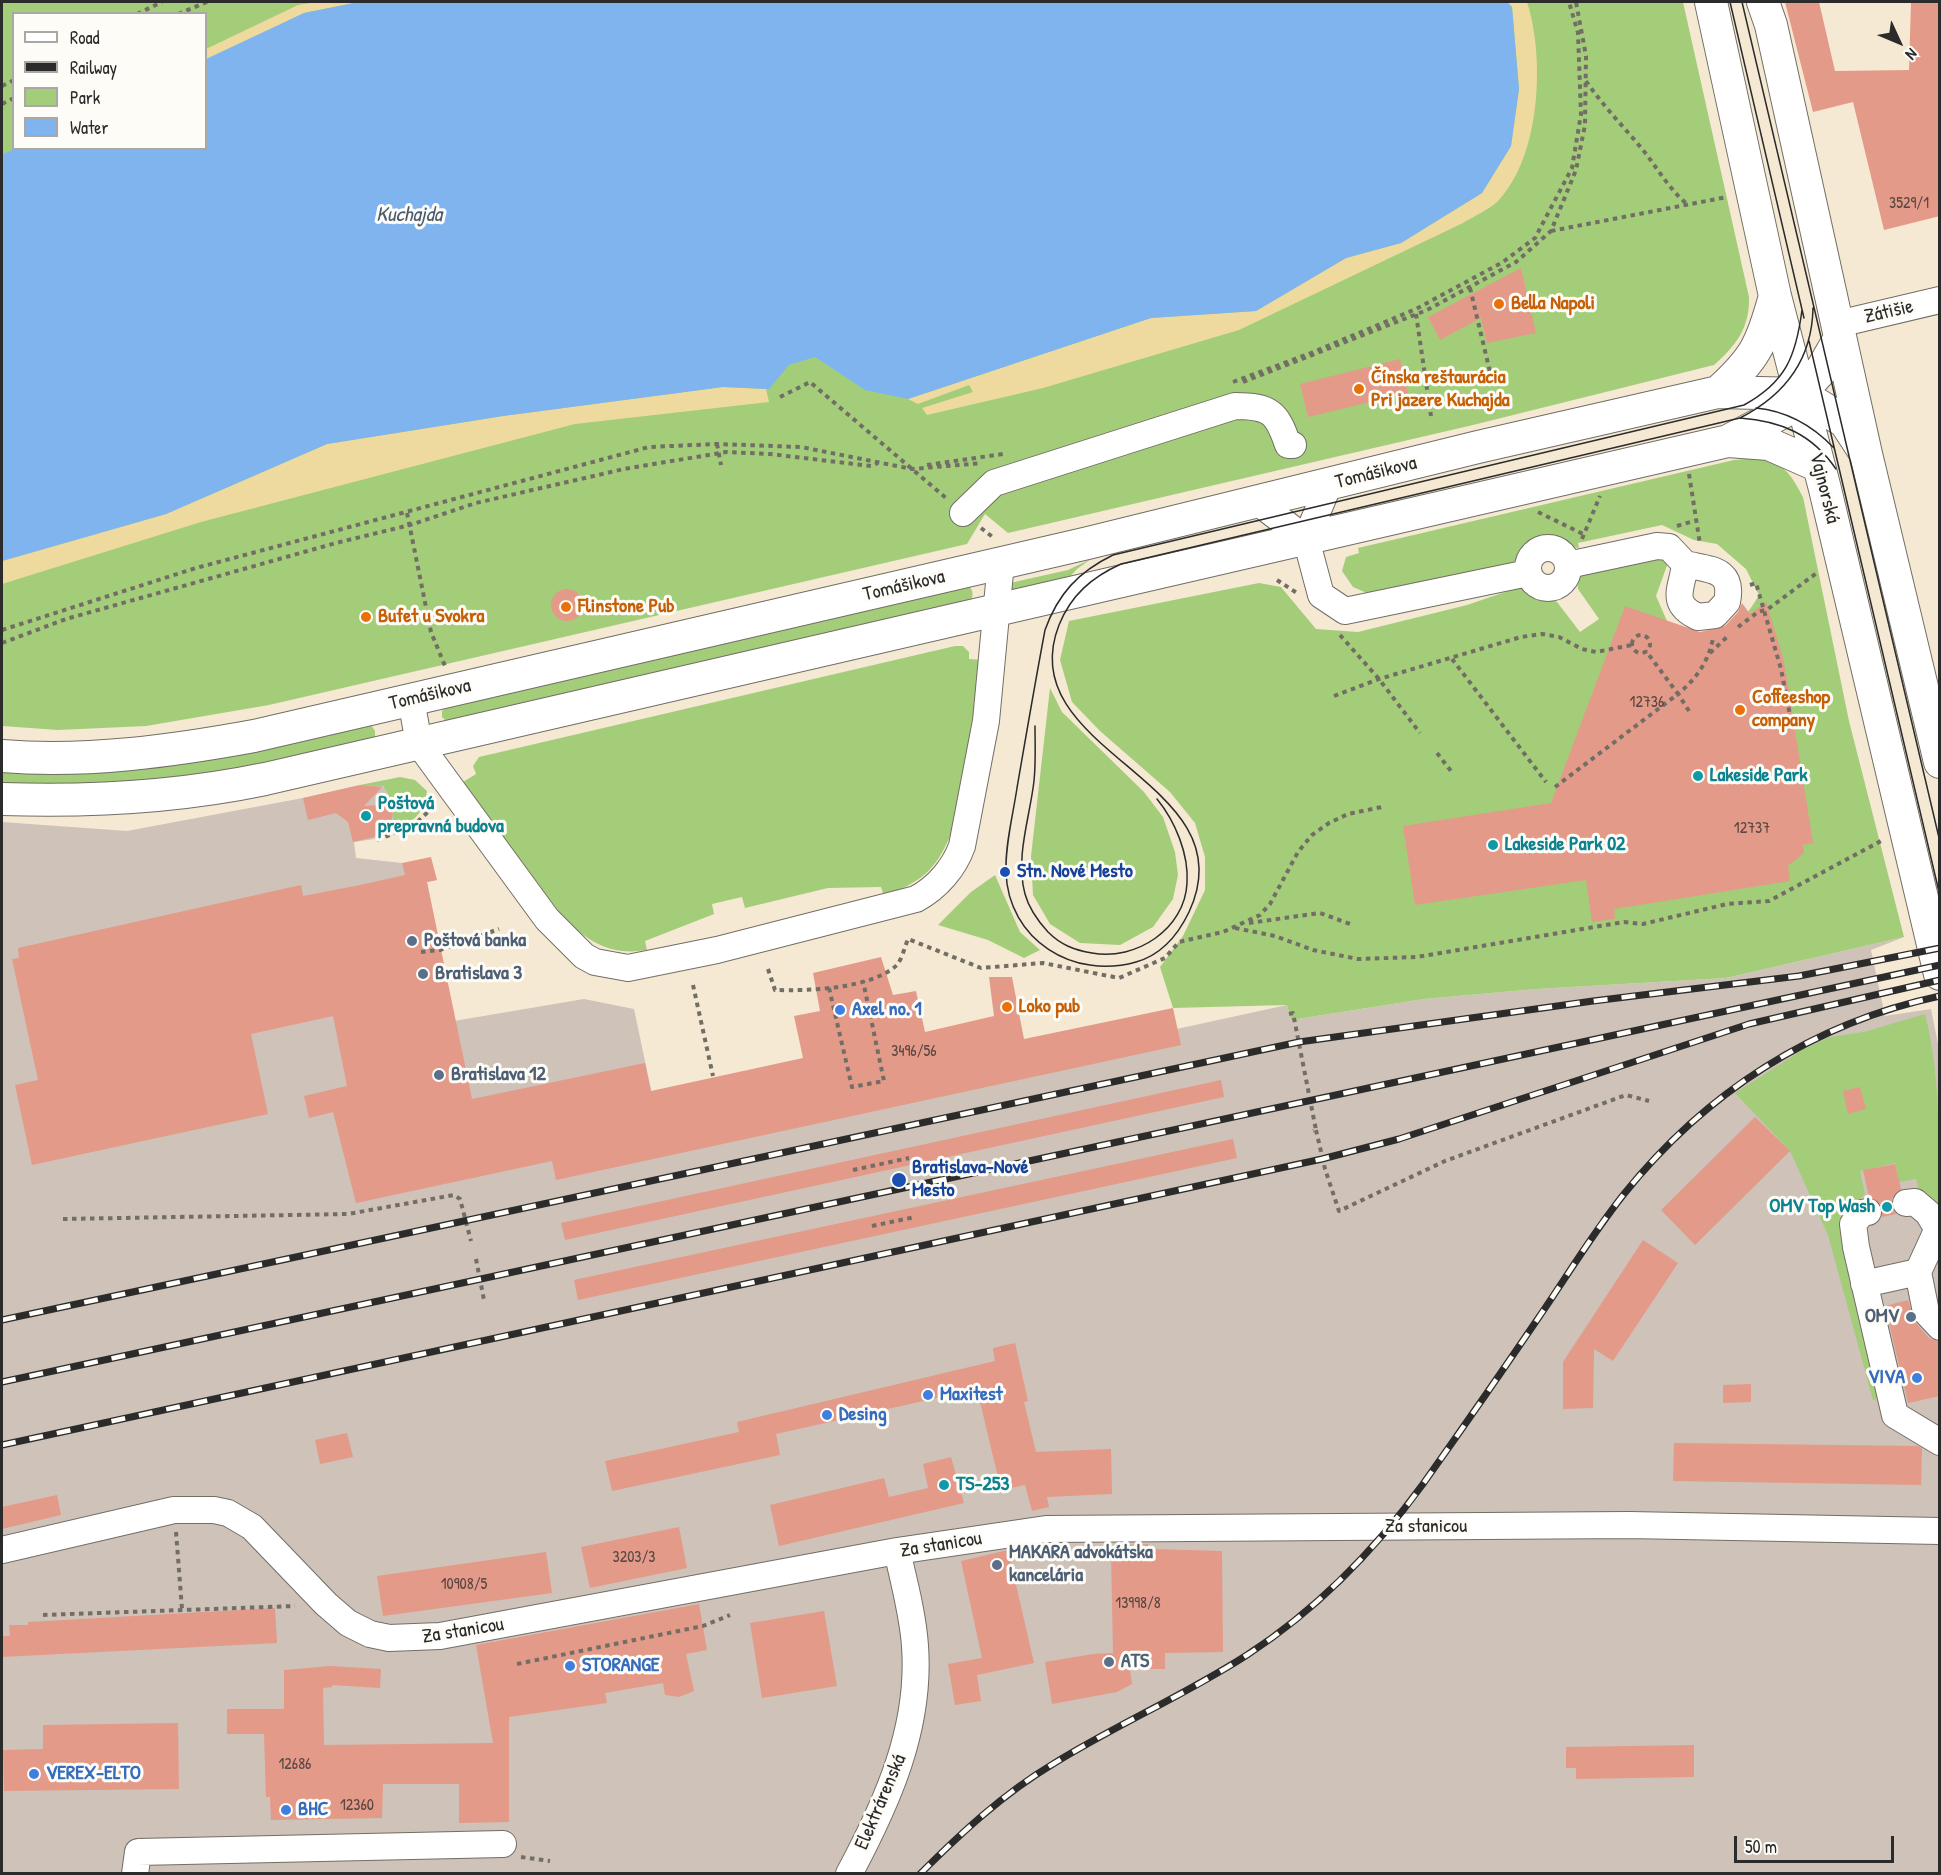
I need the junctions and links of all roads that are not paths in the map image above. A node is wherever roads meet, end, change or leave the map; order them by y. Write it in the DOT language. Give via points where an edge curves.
graph roads {
  1 [pos="1711,2"];
  2 [pos="1763,2"];
  3 [pos="1776,296"];
  4 [pos="1940,300"];
  5 [pos="1839,331"];
  6 [pos="1718,392"];
  7 [pos="1801,394"];
  8 [pos="1728,441"];
  9 [pos="1293,445"];
  10 [pos="1866,454"];
  11 [pos="1819,466"];
  12 [pos="1329,484"];
  13 [pos="1256,501"];
  14 [pos="963,513"];
  15 [pos="1306,539"];
  16 [pos="1000,552"];
  17 [pos="1693,557"];
  18 [pos="996,608"];
  19 [pos="411,699"];
  20 [pos="419,744"];
  21 [pos="2,756"];
  22 [pos="1940,762"];
  23 [pos="2,800"];
  24 [pos="1940,974"];
  25 [pos="1906,1203"];
  26 [pos="1868,1212"];
  27 [pos="1938,1226"];
  28 [pos="1918,1272"];
  29 [pos="1864,1284"];
  30 [pos="1940,1327"];
  31 [pos="1940,1442"];
  32 [pos="1940,1531"];
  33 [pos="2,1550"];
  34 [pos="897,1551"];
  35 [pos="503,1844"];
  36 [pos="135,1874"];
  37 [pos="849,1874"];
  1 -- 3 [label="main road, Vajnorská"];
  2 -- 5 [label="main road"];
  3 -- 6 [label="main road" via="1755,354"];
  3 -- 7 [label="main road, Vajnorská"];
  4 -- 5 [label="street, Zátišie"];
  5 -- 7 [label="main road" via="1831,357"];
  5 -- 10 [label="main road"];
  6 -- 7 [label="main road, Tomášikova"];
  6 -- 12 [label="main road, Tomášikova"];
  7 -- 8 [label="main road" via="1783,412"];
  7 -- 10 [label="main road" via="1845,422"];
  7 -- 11 [label="main road, Vajnorská"];
  8 -- 11 [label="main road" via="1769,444"];
  8 -- 15 [label="main road"];
  9 -- 14 [label="street" via="1288,445 1280,420 1258,406 1235,406 994,483"];
  10 -- 22 [label="main road"];
  11 -- 24 [label="main road, Vajnorská"];
  12 -- 13 [label="main road, Tomášikova"];
  12 -- 15 [label="street"];
  13 -- 15 [label="street"];
  13 -- 16 [label="main road, Tomášikova"];
  15 -- 17 [label="street" via="1322,595 1345,611 1528,573 1538,585 1552,588 1565,579 1568,565 1657,546"];
  15 -- 18 [label="main road"];
  16 -- 18 [label="street"];
  16 -- 19 [label="main road, Tomášikova"];
  18 -- 20 [label="main road"];
  18 -- 20 [label="street" via="976,785 962,846 943,877 916,898 717,950 628,968 584,956 547,919"];
  19 -- 20 [label="street"];
  19 -- 21 [label="main road, Tomášikova" via="254,736 178,748 70,757"];
  20 -- 23 [label="main road" via="192,792 94,800"];
  25 -- 27 [label="street" via="1915,1202"];
  26 -- 29 [label="street" via="1853,1224"];
  27 -- 28 [label="street"];
  28 -- 29 [label="street"];
  28 -- 30 [label="street" via="1926,1312"];
  29 -- 31 [label="street" via="1895,1415"];
  32 -- 34 [label="street, Za stanicou" via="1629,1525 1046,1529"];
  33 -- 34 [label="street, Za stanicou" via="174,1510 228,1513 245,1522 348,1623 370,1634 412,1639"];
  34 -- 37 [label="street, Elektrárenská" via="915,1644 910,1715 899,1769"];
  35 -- 36 [label="street" via="268,1855 138,1852"];
}
